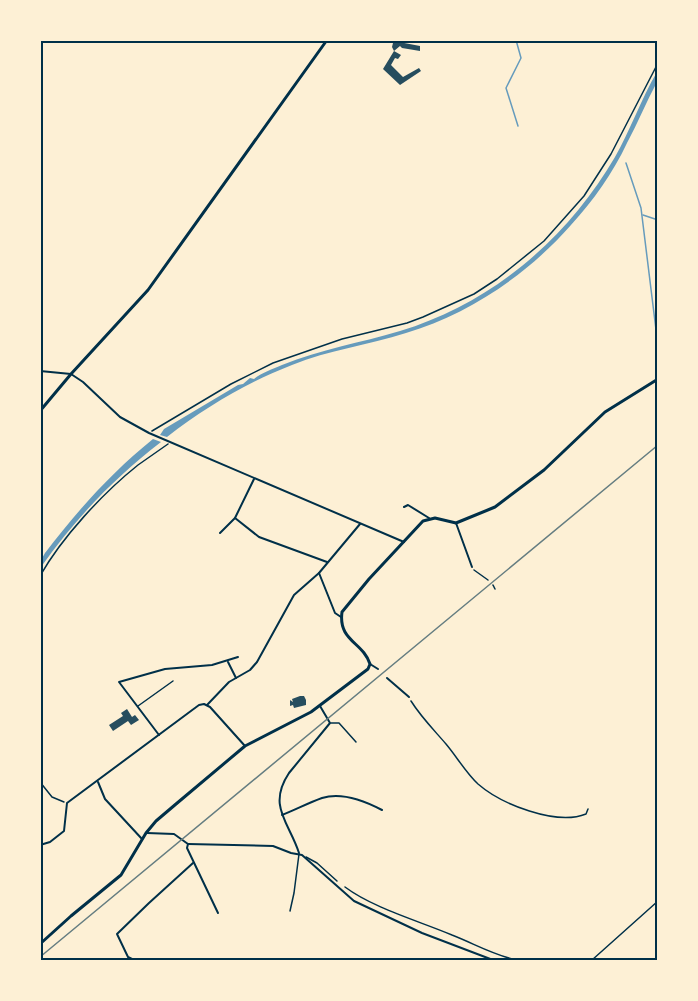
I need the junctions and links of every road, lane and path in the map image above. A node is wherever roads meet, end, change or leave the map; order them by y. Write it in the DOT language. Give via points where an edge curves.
graph roads {
  1 [pos="327,40"];
  2 [pos="657,63"];
  3 [pos="40,371"];
  4 [pos="71,374"];
  5 [pos="657,379"];
  6 [pos="40,411"];
  7 [pos="149,433"];
  8 [pos="170,442"];
  9 [pos="254,479"];
  10 [pos="404,507"];
  11 [pos="235,518"];
  12 [pos="429,518"];
  13 [pos="456,523"];
  14 [pos="360,524"];
  15 [pos="220,533"];
  16 [pos="404,542"];
  17 [pos="327,562"];
  18 [pos="472,567"];
  19 [pos="319,573"];
  20 [pos="40,576"];
  21 [pos="488,580"];
  22 [pos="492,585"];
  23 [pos="495,589"];
  24 [pos="342,617"];
  25 [pos="238,657"];
  26 [pos="228,662"];
  27 [pos="370,664"];
  28 [pos="378,669"];
  29 [pos="236,678"];
  30 [pos="387,678"];
  31 [pos="173,681"];
  32 [pos="410,698"];
  33 [pos="207,705"];
  34 [pos="138,706"];
  35 [pos="320,706"];
  36 [pos="330,723"];
  37 [pos="159,735"];
  38 [pos="356,742"];
  39 [pos="245,746"];
  40 [pos="40,782"];
  41 [pos="98,782"];
  42 [pos="67,803"];
  43 [pos="588,809"];
  44 [pos="382,810"];
  45 [pos="282,815"];
  46 [pos="146,833"];
  47 [pos="142,840"];
  48 [pos="188,844"];
  49 [pos="40,845"];
  50 [pos="299,854"];
  51 [pos="305,857"];
  52 [pos="194,863"];
  53 [pos="337,881"];
  54 [pos="657,901"];
  55 [pos="290,911"];
  56 [pos="218,913"];
  57 [pos="40,944"];
  58 [pos="134,960"];
  59 [pos="493,960"];
  60 [pos="516,960"];
  61 [pos="592,960"];
  1 -- 4 [label="main road" via="148,290"];
  2 -- 7 [label="path" via="611,154 584,196 544,241 497,279 423,317 294,354 252,372"];
  3 -- 4 [label="street"];
  4 -- 6 [label="main road"];
  4 -- 7 [label="street" via="120,417"];
  5 -- 13 [label="main road" via="605,412 544,470 495,507"];
  7 -- 8 [label="street"];
  8 -- 9 [label="street"];
  8 -- 20 [label="path" via="100,500"];
  9 -- 11 [label="street"];
  9 -- 14 [label="street"];
  10 -- 12 [label="street" via="417,509"];
  11 -- 15 [label="street"];
  11 -- 17 [label="street" via="259,537"];
  12 -- 13 [label="main road"];
  12 -- 16 [label="main road"];
  13 -- 18 [label="street"];
  14 -- 16 [label="street"];
  14 -- 17 [label="street"];
  16 -- 24 [label="main road" via="348,604"];
  17 -- 19 [label="street"];
  18 -- 21 [label="path"];
  19 -- 24 [label="street" via="335,613"];
  19 -- 29 [label="street" via="294,595 257,662"];
  22 -- 23 [label="path"];
  24 -- 27 [label="main road" via="344,632"];
  25 -- 26 [label="street"];
  26 -- 29 [label="street"];
  26 -- 34 [label="street" via="165,669 119,682"];
  27 -- 28 [label="street"];
  27 -- 35 [label="main road"];
  29 -- 33 [label="street"];
  30 -- 32 [label="street"];
  31 -- 34 [label="lane"];
  32 -- 43 [label="path" via="473,779 486,789 525,810 552,817 582,816"];
  33 -- 37 [label="street" via="199,705"];
  33 -- 39 [label="street"];
  34 -- 37 [label="street"];
  35 -- 36 [label="street"];
  35 -- 39 [label="main road"];
  36 -- 38 [label="lane" via="339,723"];
  36 -- 45 [label="street" via="289,772 279,792"];
  37 -- 41 [label="street"];
  39 -- 46 [label="main road"];
  40 -- 42 [label="path" via="52,797"];
  41 -- 42 [label="street"];
  41 -- 47 [label="street" via="105,799"];
  42 -- 49 [label="street" via="64,831"];
  44 -- 45 [label="street" via="362,801 332,796"];
  45 -- 50 [label="street"];
  46 -- 47 [label="main road"];
  46 -- 48 [label="street" via="174,834"];
  47 -- 57 [label="main road" via="121,875"];
  48 -- 50 [label="street" via="273,846"];
  48 -- 52 [label="street"];
  50 -- 51 [label="street"];
  50 -- 55 [label="lane"];
  51 -- 53 [label="lane"];
  51 -- 59 [label="street" via="354,901"];
  52 -- 56 [label="street"];
  52 -- 58 [label="street" via="117,934 128,957"];
  53 -- 60 [label="path" via="411,920"];
  54 -- 61 [label="path"];
}
